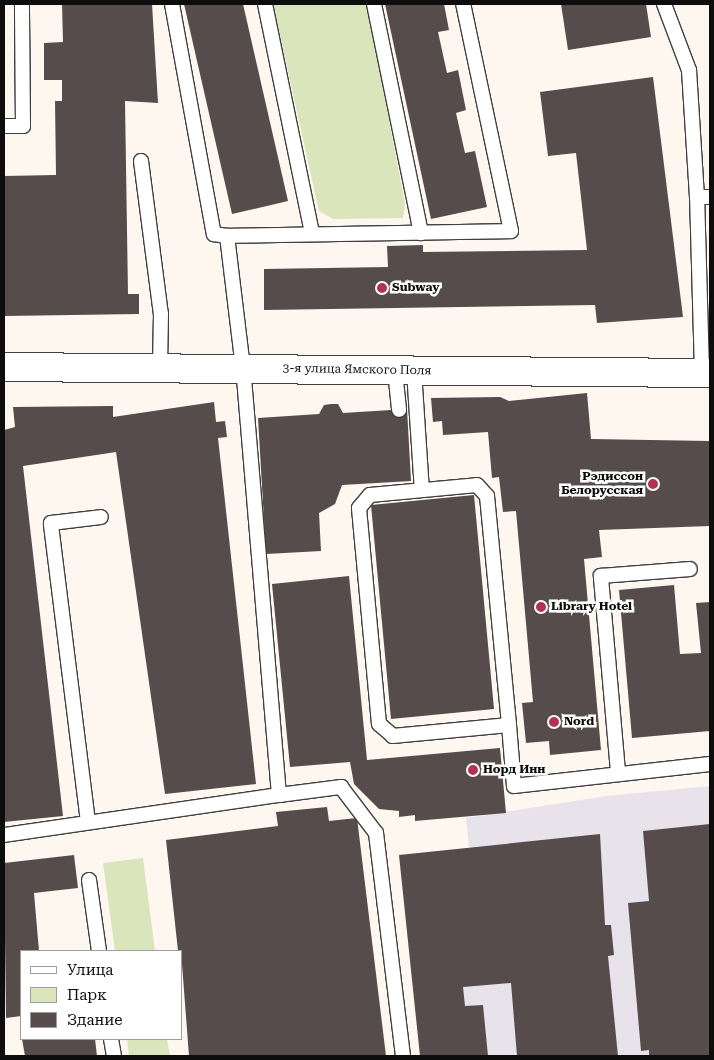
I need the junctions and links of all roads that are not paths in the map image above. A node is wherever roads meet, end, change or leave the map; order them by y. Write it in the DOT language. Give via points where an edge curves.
graph roads {
  1 [pos="22,4"];
  2 [pos="172,4"];
  3 [pos="265,4"];
  4 [pos="374,4"];
  5 [pos="463,4"];
  6 [pos="664,4"];
  7 [pos="4,126"];
  8 [pos="140,161"];
  9 [pos="704,197"];
  10 [pos="312,233"];
  11 [pos="421,233"];
  12 [pos="227,236"];
  13 [pos="4,367"];
  14 [pos="160,368"];
  15 [pos="243,368"];
  16 [pos="405,371"];
  17 [pos="706,373"];
  18 [pos="399,410"];
  19 [pos="422,490"];
  20 [pos="101,517"];
  21 [pos="690,569"];
  22 [pos="509,725"];
  23 [pos="710,764"];
  24 [pos="618,772"];
  25 [pos="279,795"];
  26 [pos="88,822"];
  27 [pos="4,835"];
  28 [pos="89,880"];
  29 [pos="99,950"];
  30 [pos="111,1040"];
  31 [pos="114,1056"];
  32 [pos="403,1056"];
  1 -- 7 [label="lane" via="23,126"];
  2 -- 12 [label="lane" via="214,234"];
  3 -- 10 [label="lane"];
  4 -- 11 [label="lane"];
  5 -- 11 [label="lane" via="511,230"];
  6 -- 9 [label="lane" via="689,70"];
  8 -- 14 [label="lane" via="161,314"];
  9 -- 17 [label="lane"];
  10 -- 11 [label="lane"];
  10 -- 12 [label="lane"];
  12 -- 15 [label="lane"];
  13 -- 14 [label="street, 3-я улица Ямского Поля"];
  14 -- 15 [label="street, 3-я улица Ямского Поля"];
  15 -- 16 [label="street, 3-я улица Ямского Поля"];
  15 -- 25 [label="lane"];
  16 -- 17 [label="street, 3-я улица Ямского Поля"];
  16 -- 18 [label="lane"];
  16 -- 19 [label="lane"];
  19 -- 22 [label="lane" via="447,492 476,485 487,496"];
  19 -- 22 [label="lane" via="403,487 370,495 359,508 379,724 393,736"];
  20 -- 26 [label="lane" via="52,523"];
  21 -- 24 [label="lane" via="601,576"];
  22 -- 24 [label="lane" via="514,786"];
  23 -- 24 [label="lane"];
  25 -- 26 [label="lane"];
  25 -- 32 [label="lane" via="341,788 376,833"];
  26 -- 27 [label="lane"];
  28 -- 29 [label="lane"];
  30 -- 31 [label="lane"];
}
